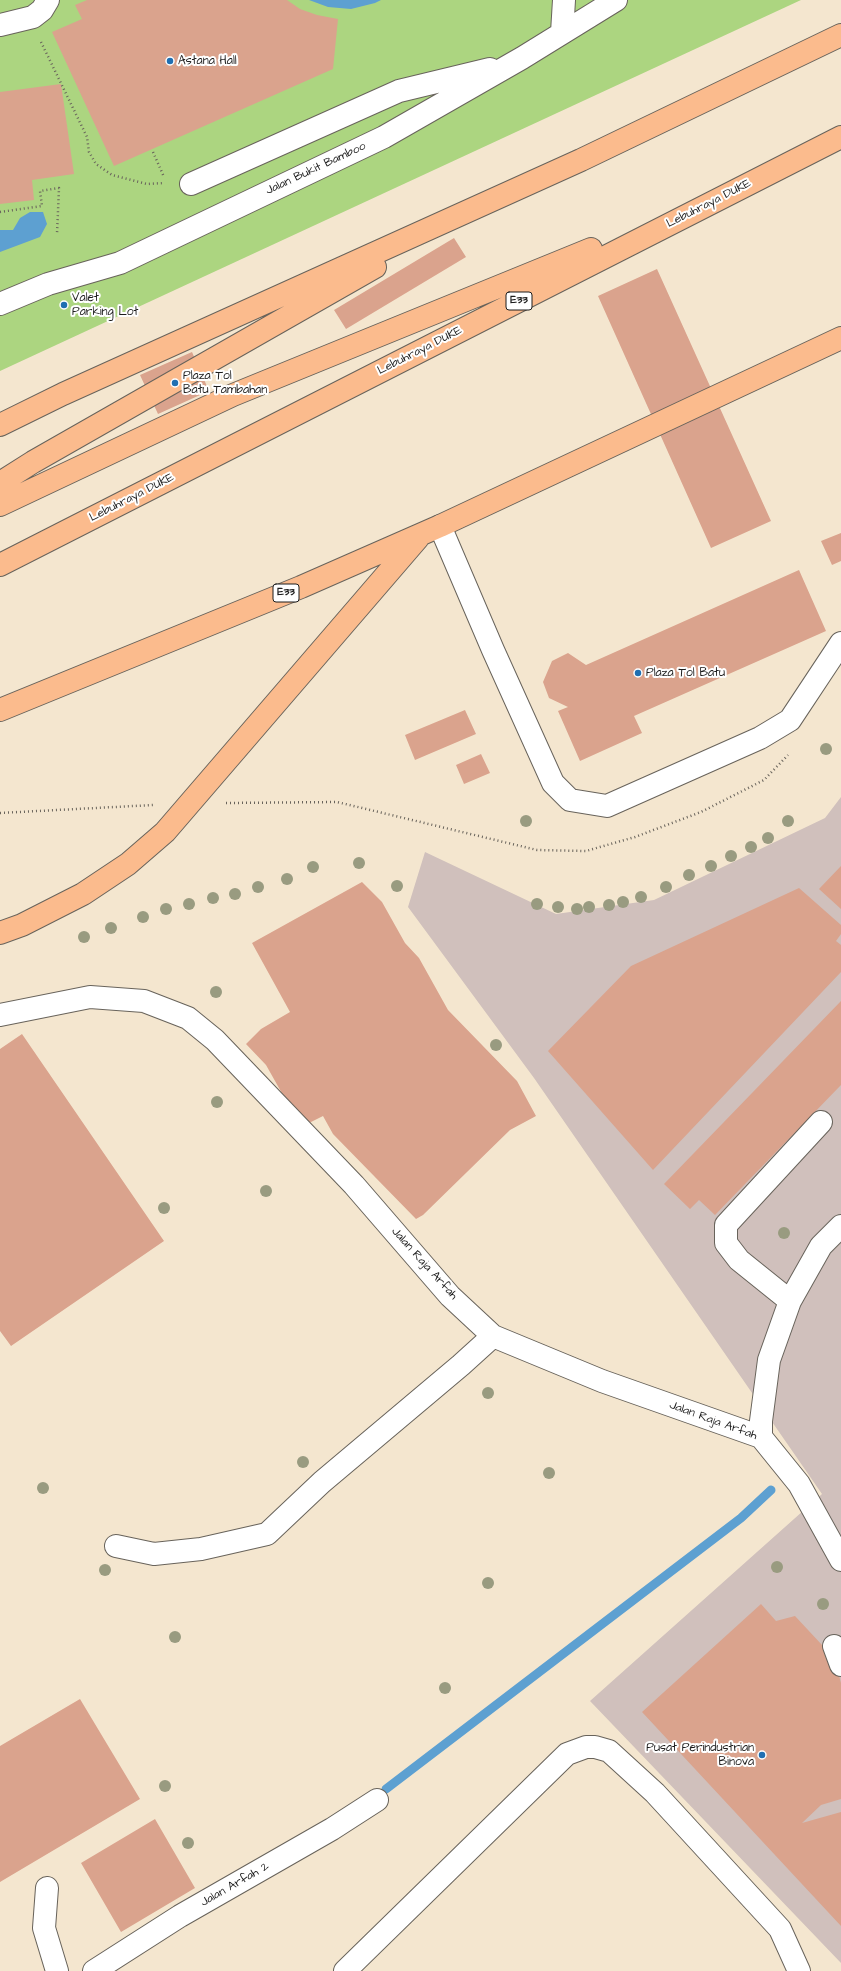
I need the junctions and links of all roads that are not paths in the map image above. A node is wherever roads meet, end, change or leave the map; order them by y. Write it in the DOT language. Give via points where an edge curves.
graph roads {
  1 [pos="48,0"];
  2 [pos="564,0"];
  3 [pos="616,0"];
  4 [pos="0,25"];
  5 [pos="562,33"];
  6 [pos="841,35"];
  7 [pos="514,63"];
  8 [pos="841,137"];
  9 [pos="191,184"];
  10 [pos="731,193"];
  11 [pos="472,209"];
  12 [pos="0,304"];
  13 [pos="841,338"];
  14 [pos="0,425"];
  15 [pos="0,483"];
  16 [pos="0,505"];
  17 [pos="431,530"];
  18 [pos="0,565"];
  19 [pos="841,643"];
  20 [pos="0,710"];
  21 [pos="0,933"];
  22 [pos="0,1015"];
  23 [pos="821,1122"];
  24 [pos="841,1226"];
  25 [pos="790,1301"];
  26 [pos="493,1336"];
  27 [pos="761,1437"];
  28 [pos="116,1546"];
  29 [pos="841,1560"];
  30 [pos="376,1800"];
  31 [pos="47,1888"];
  32 [pos="57,1971"];
  33 [pos="94,1971"];
  34 [pos="345,1971"];
  35 [pos="799,1971"];
  1 -- 4 [label="street" via="42,10 30,18"];
  2 -- 5 [label="street"];
  3 -- 5 [label="street, Jalan Bukit Bamboo"];
  5 -- 7 [label="street, Jalan Bukit Bamboo"];
  6 -- 11 [label="highway" via="581,160"];
  7 -- 9 [label="street" via="399,91"];
  7 -- 12 [label="street, Jalan Bukit Bamboo" via="384,137 120,263 48,284"];
  8 -- 10 [label="highway, Lebuhraya DUKE / E33"];
  10 -- 16 [label="highway" via="233,395"];
  10 -- 18 [label="highway, Lebuhraya DUKE / E33"];
  11 -- 14 [label="highway"];
  11 -- 15 [label="highway"];
  13 -- 17 [label="highway, E33"];
  17 -- 19 [label="street" via="493,650 553,783 570,800 607,806 760,738 790,720"];
  17 -- 20 [label="highway, E33" via="301,588"];
  17 -- 21 [label="highway" via="165,832 121,868 83,894 22,925"];
  22 -- 26 [label="street, Jalan Raja Arfah" via="90,997 144,1001 188,1018 236,1062 354,1185 450,1296"];
  23 -- 25 [label="street" via="726,1225 726,1242 739,1260"];
  24 -- 25 [label="street" via="821,1246"];
  25 -- 27 [label="street" via="769,1360"];
  26 -- 27 [label="street, Jalan Raja Arfah" via="602,1382"];
  26 -- 28 [label="street" via="322,1482 267,1534 201,1549 154,1554"];
  27 -- 29 [label="street, Jalan Raja Arfah" via="800,1484"];
  30 -- 33 [label="street, Jalan Arfah 2" via="332,1829 180,1916"];
  31 -- 32 [label="street" via="44,1928"];
  34 -- 35 [label="street" via="556,1764 567,1754 591,1747 609,1751 655,1793 780,1929"];
}
